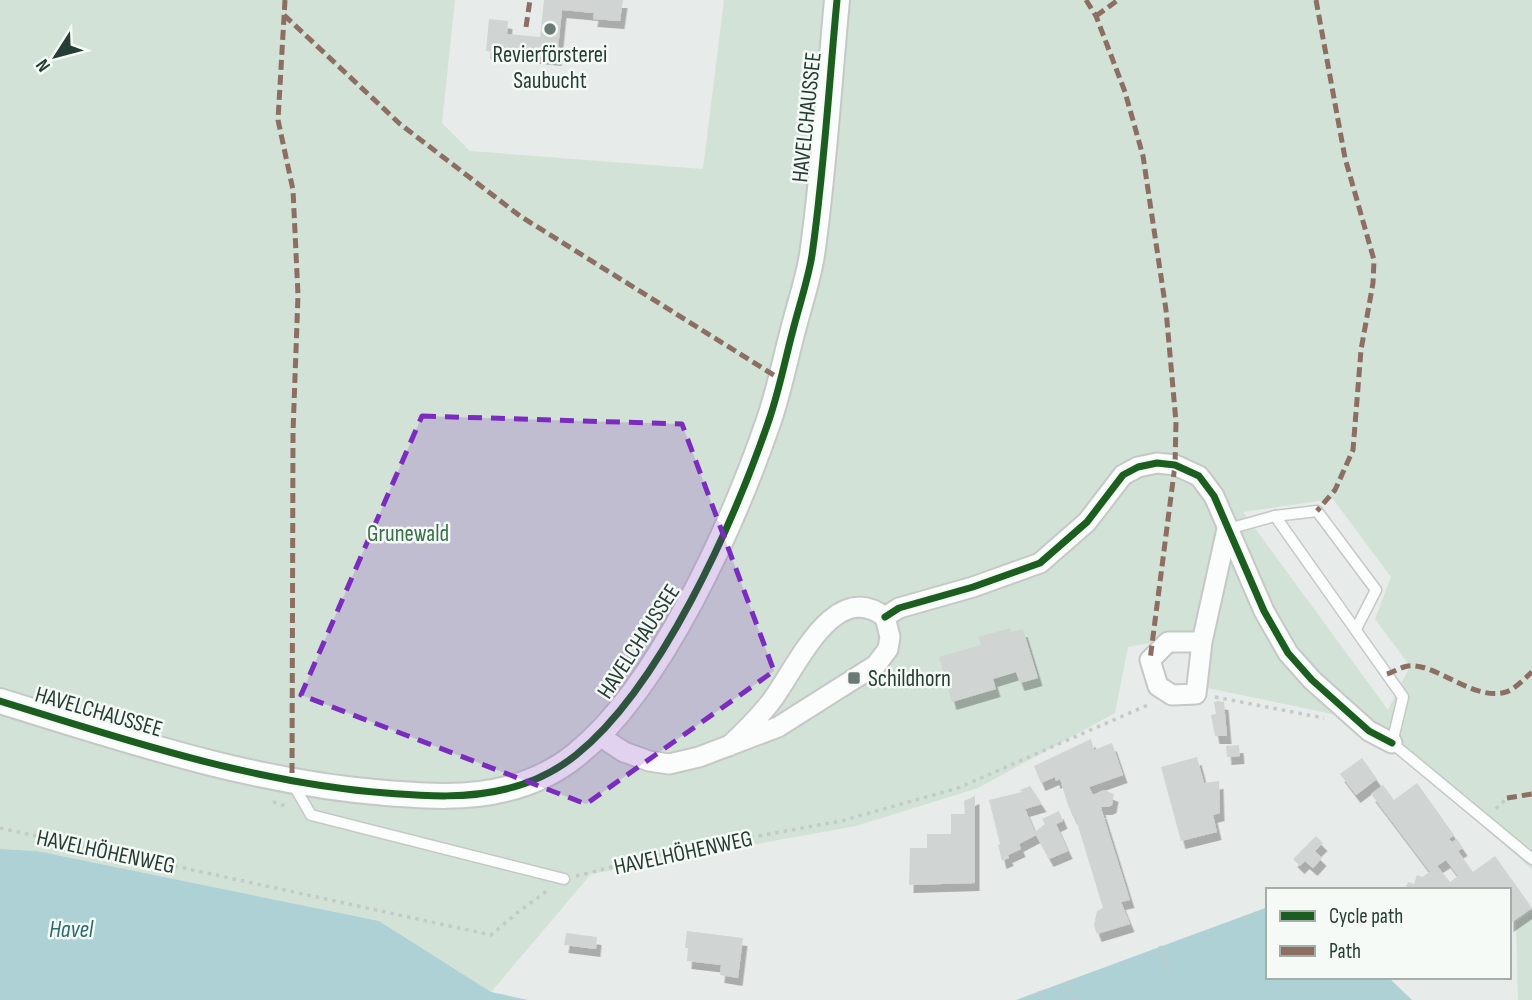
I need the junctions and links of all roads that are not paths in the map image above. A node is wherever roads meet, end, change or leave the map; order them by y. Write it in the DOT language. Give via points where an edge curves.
graph roads {
  1 [pos="837,0"];
  2 [pos="1275,516"];
  3 [pos="1227,529"];
  4 [pos="885,617"];
  5 [pos="1356,629"];
  6 [pos="1202,642"];
  7 [pos="0,701"];
  8 [pos="598,735"];
  9 [pos="1392,743"];
  10 [pos="729,747"];
  11 [pos="292,782"];
  12 [pos="1532,859"];
  13 [pos="564,879"];
  1 -- 8 [label="street, HAVELCHAUSSEE" via="811,257 770,417 737,502 674,629 636,690"];
  2 -- 3 [label="lane"];
  2 -- 5 [label="lane"];
  2 -- 5 [label="lane" via="1317,511 1376,590"];
  3 -- 4 [label="street" via="1214,496 1199,476 1175,465 1138,467 1123,475 1087,522 1040,563 899,608"];
  3 -- 6 [label="street"];
  3 -- 9 [label="street" via="1288,653 1369,731"];
  4 -- 10 [label="street" via="888,649 876,665 778,727"];
  4 -- 10 [label="street" via="861,605 828,619 770,702"];
  5 -- 9 [label="lane" via="1403,696"];
  6 -- 6 [label="street" via="1168,642 1150,660 1158,686 1172,695 1196,694"];
  7 -- 11 [label="street, HAVELCHAUSSEE" via="128,741"];
  8 -- 10 [label="street" via="624,752 669,764"];
  8 -- 11 [label="street, HAVELCHAUSSEE" via="547,775 506,790 443,797"];
  9 -- 12 [label="lane"];
  11 -- 13 [label="lane" via="311,815"];
}
